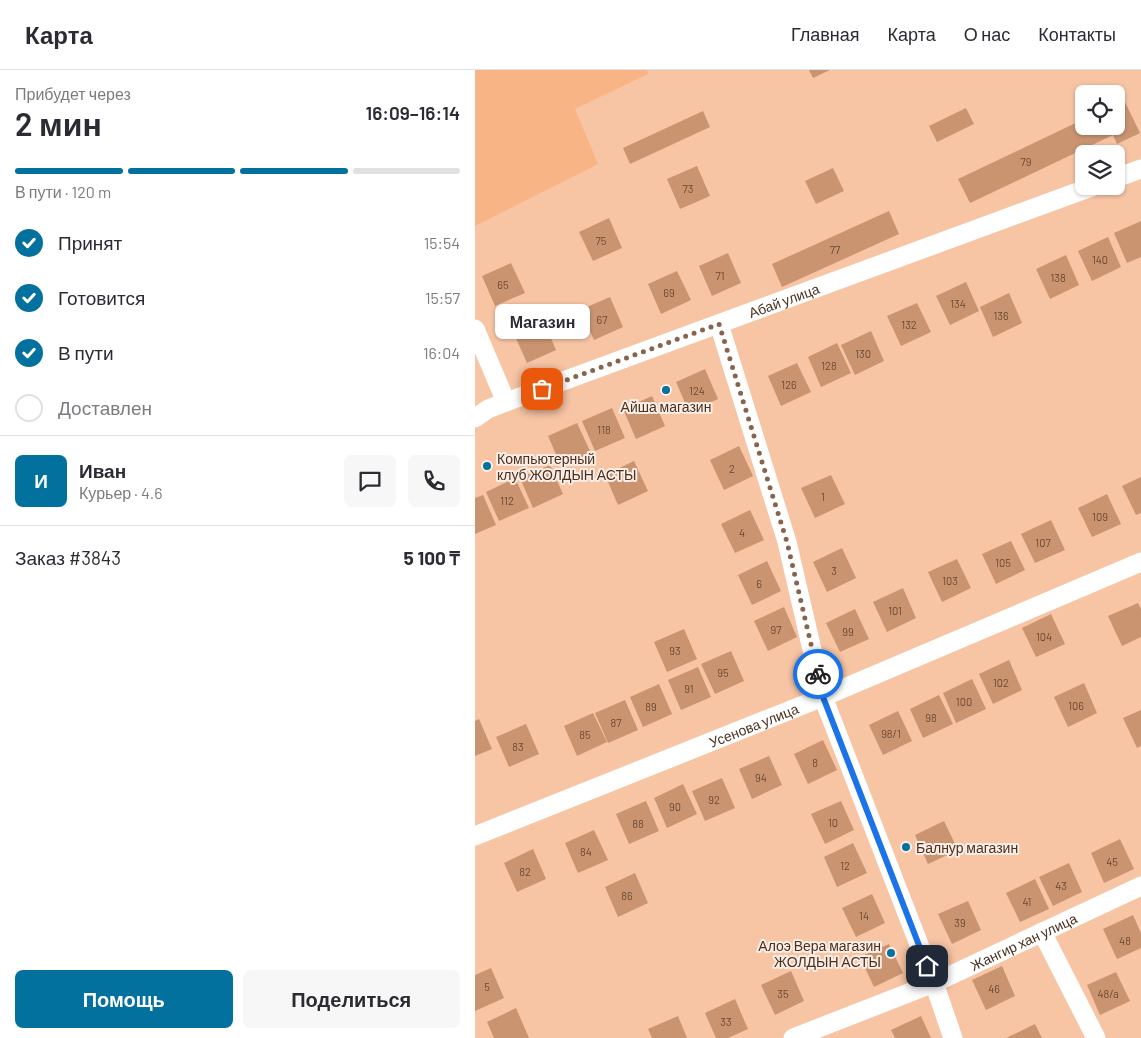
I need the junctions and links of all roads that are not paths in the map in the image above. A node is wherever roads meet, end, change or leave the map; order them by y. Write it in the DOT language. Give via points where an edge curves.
graph roads {
  1 [pos="1141,169"];
  2 [pos="1125,175"];
  3 [pos="1075,193"];
  4 [pos="719,324"];
  5 [pos="475,329"];
  6 [pos="506,402"];
  7 [pos="475,418"];
  8 [pos="1141,562"];
  9 [pos="823,697"];
  10 [pos="475,836"];
  11 [pos="1141,886"];
  12 [pos="1042,932"];
  13 [pos="934,983"];
  14 [pos="793,1038"];
  15 [pos="953,1038"];
  16 [pos="1097,1038"];
  1 -- 2 [label="street"];
  3 -- 4 [label="street, Абай улица"];
  4 -- 6 [label="street, Абай улица"];
  4 -- 9 [label="street" via="787,542"];
  5 -- 6 [label="street"];
  6 -- 7 [label="street, Абай улица"];
  8 -- 9 [label="street, Усенова улица"];
  9 -- 10 [label="street, Усенова улица"];
  9 -- 13 [label="street"];
  11 -- 12 [label="street, Жангир хан улица"];
  12 -- 13 [label="street, Жангир хан улица"];
  12 -- 16 [label="street"];
  13 -- 14 [label="street, Жангир хан улица"];
  13 -- 15 [label="street"];
}
